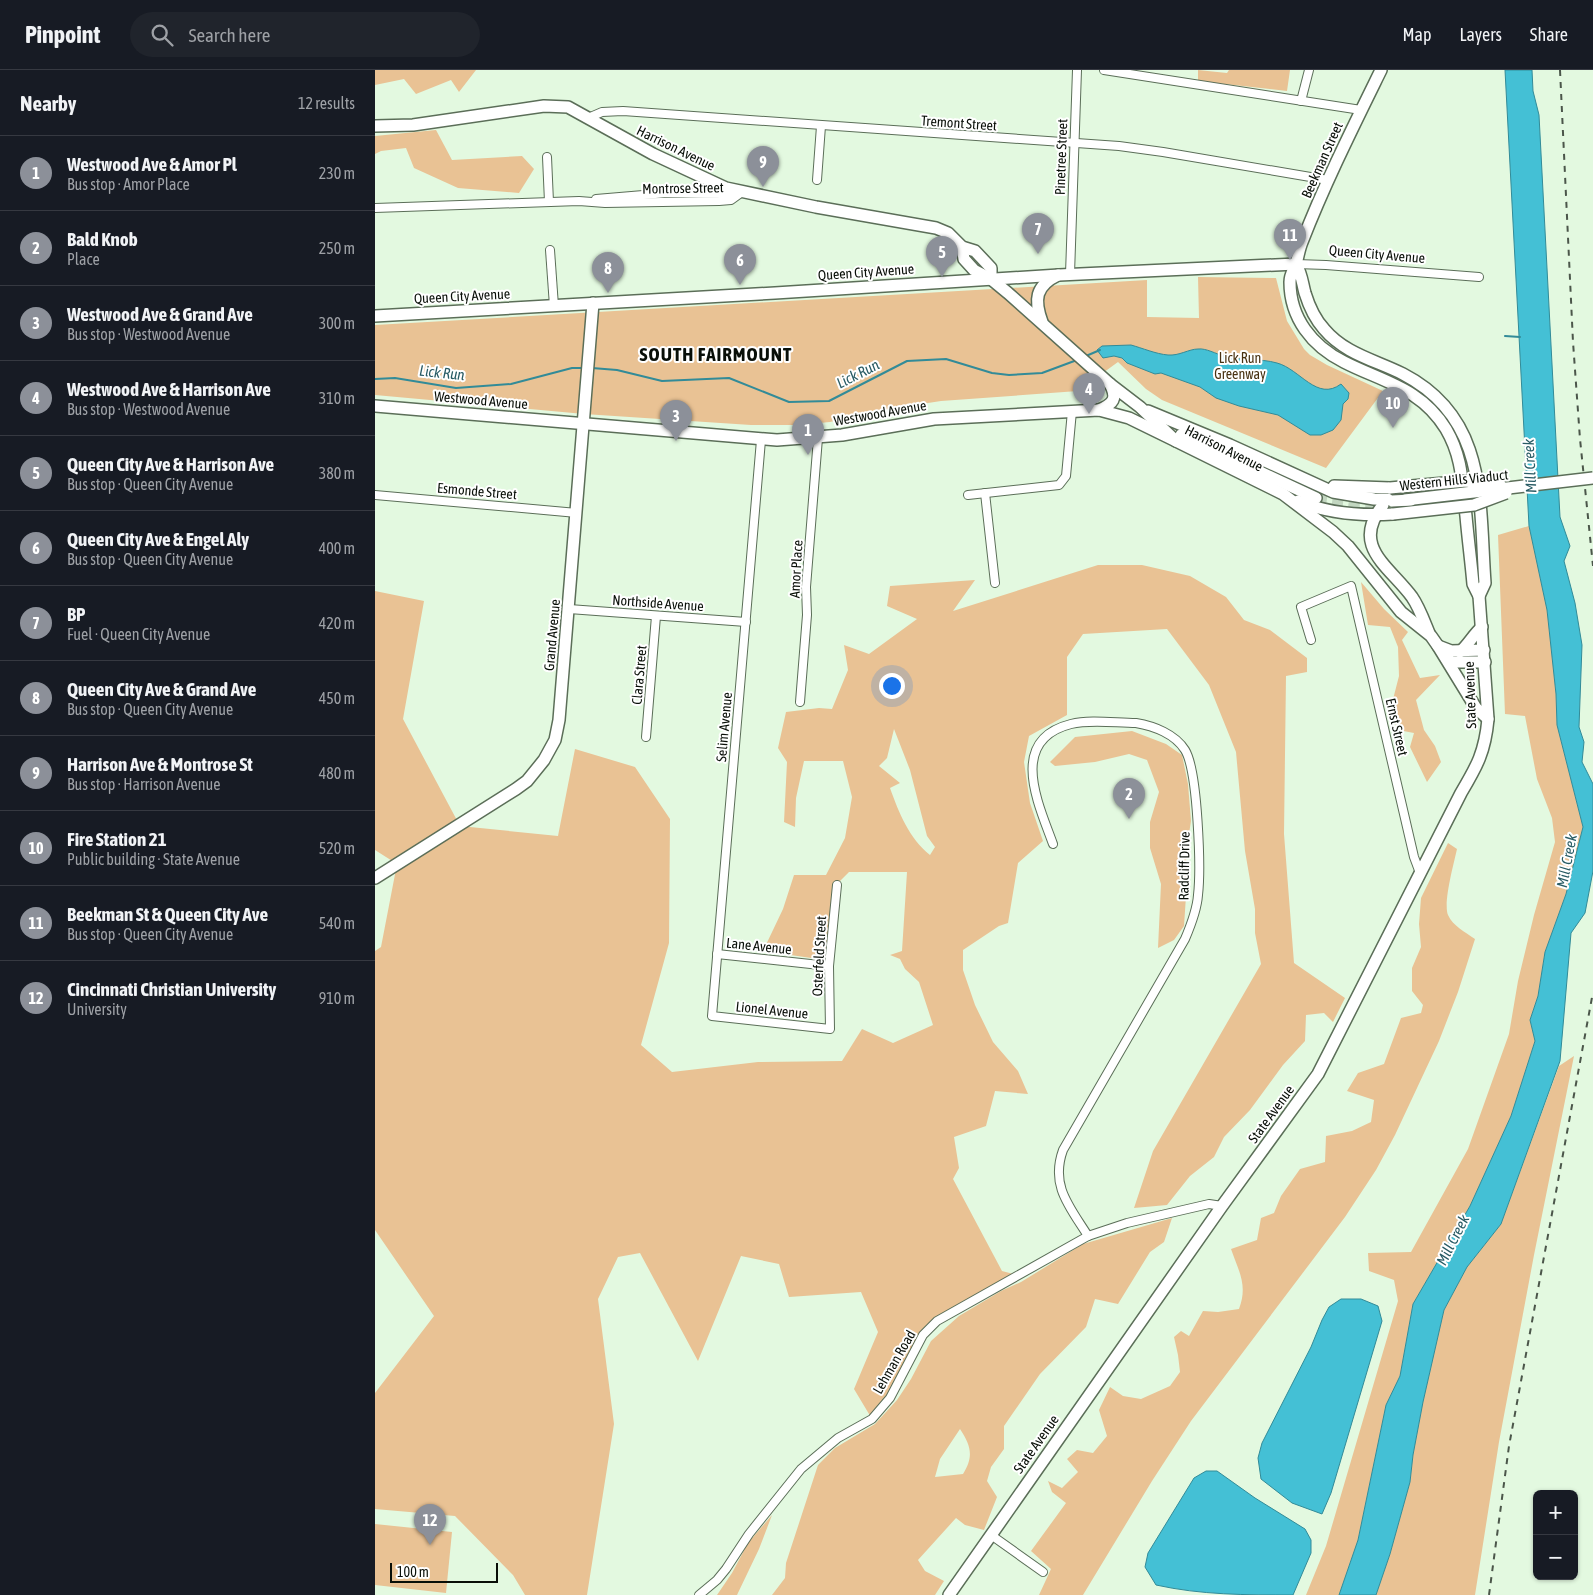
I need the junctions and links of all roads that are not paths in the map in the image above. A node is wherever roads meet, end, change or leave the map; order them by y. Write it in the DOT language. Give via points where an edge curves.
graph roads {
  1 [pos="1077,70"];
  2 [pos="1104,70"];
  3 [pos="1309,70"];
  4 [pos="1381,70"];
  5 [pos="1301,100"];
  6 [pos="1361,110"];
  7 [pos="588,118"];
  8 [pos="375,126"];
  9 [pos="821,126"];
  10 [pos="1074,144"];
  11 [pos="547,157"];
  12 [pos="817,180"];
  13 [pos="1328,180"];
  14 [pos="742,192"];
  15 [pos="549,202"];
  16 [pos="375,208"];
  17 [pos="550,250"];
  18 [pos="1296,264"];
  19 [pos="1065,274"];
  20 [pos="1479,277"];
  21 [pos="991,279"];
  22 [pos="593,303"];
  23 [pos="554,306"];
  24 [pos="375,316"];
  25 [pos="1042,322"];
  26 [pos="1110,384"];
  27 [pos="375,406"];
  28 [pos="1140,407"];
  29 [pos="1099,410"];
  30 [pos="1072,411"];
  31 [pos="583,423"];
  32 [pos="1157,424"];
  33 [pos="818,438"];
  34 [pos="761,440"];
  35 [pos="1175,441"];
  36 [pos="1593,479"];
  37 [pos="1520,489"];
  38 [pos="1319,490"];
  39 [pos="985,493"];
  40 [pos="1283,494"];
  41 [pos="375,495"];
  42 [pos="968,495"];
  43 [pos="1405,500"];
  44 [pos="1387,503"];
  45 [pos="1327,509"];
  46 [pos="577,513"];
  47 [pos="1375,515"];
  48 [pos="995,583"];
  49 [pos="569,609"];
  50 [pos="656,616"];
  51 [pos="746,622"];
  52 [pos="1482,627"];
  53 [pos="1431,636"];
  54 [pos="1311,640"];
  55 [pos="1438,646"];
  56 [pos="1460,652"];
  57 [pos="1484,656"];
  58 [pos="1446,658"];
  59 [pos="800,702"];
  60 [pos="1488,719"];
  61 [pos="646,737"];
  62 [pos="1053,844"];
  63 [pos="1420,873"];
  64 [pos="375,878"];
  65 [pos="837,885"];
  66 [pos="717,954"];
  67 [pos="829,966"];
  68 [pos="712,1016"];
  69 [pos="830,1029"];
  70 [pos="1222,1206"];
  71 [pos="1088,1236"];
  72 [pos="991,1535"];
  73 [pos="1043,1572"];
  74 [pos="699,1595"];
  75 [pos="949,1595"];
  1 -- 10 [label="street, Pinetree Street"];
  2 -- 5 [label="street"];
  3 -- 5 [label="street"];
  4 -- 6 [label="main road, Beekman Street"];
  5 -- 6 [label="street"];
  6 -- 13 [label="main road, Beekman Street"];
  7 -- 8 [label="main road, Harrison Avenue" via="568,107 551,106 413,125"];
  7 -- 9 [label="street, Tremont Street" via="602,112 623,111"];
  7 -- 14 [label="main road, Harrison Avenue" via="666,161"];
  9 -- 10 [label="street, Tremont Street"];
  9 -- 12 [label="street"];
  10 -- 13 [label="street, Tremont Street" via="1143,150"];
  10 -- 19 [label="street, Pinetree Street"];
  11 -- 15 [label="street"];
  13 -- 18 [label="main road, Beekman Street"];
  14 -- 15 [label="street, Montrose Street" via="731,200 719,201"];
  14 -- 21 [label="main road, Harrison Avenue" via="931,226 948,234 962,247 975,251 991,268"];
  15 -- 16 [label="street, Montrose Street"];
  17 -- 23 [label="street"];
  18 -- 19 [label="main road, Queen City Avenue"];
  18 -- 20 [label="street, Queen City Avenue"];
  18 -- 52 [label="main road, State Avenue" via="1319,324 1345,348 1425,387 1448,409 1462,430 1473,458 1478,487 1485,583 1479,596"];
  19 -- 21 [label="main road, Queen City Avenue"];
  19 -- 25 [label="main road" via="1045,284 1038,294 1037,308"];
  21 -- 22 [label="main road, Queen City Avenue"];
  21 -- 25 [label="main road, Harrison Avenue"];
  22 -- 23 [label="main road, Queen City Avenue"];
  22 -- 31 [label="main road, Grand Avenue"];
  23 -- 24 [label="main road, Queen City Avenue"];
  25 -- 26 [label="main road, Harrison Avenue"];
  26 -- 28 [label="main road, Harrison Avenue"];
  26 -- 29 [label="main road" via="1113,400 1109,406"];
  27 -- 31 [label="main road, Westwood Avenue"];
  28 -- 32 [label="main road, Harrison Avenue"];
  28 -- 38 [label="main road" via="1230,445"];
  29 -- 30 [label="main road, Westwood Avenue"];
  29 -- 35 [label="main road, Westwood Avenue" via="1129,418"];
  30 -- 33 [label="main road, Westwood Avenue" via="935,418"];
  30 -- 39 [label="street" via="1066,476 1062,483"];
  31 -- 34 [label="main road, Westwood Avenue"];
  31 -- 46 [label="main road, Grand Avenue"];
  32 -- 35 [label="main road, Harrison Avenue"];
  32 -- 38 [label="main road"];
  33 -- 34 [label="main road, Westwood Avenue"];
  33 -- 59 [label="street, Amor Place" via="805,587 807,615"];
  34 -- 51 [label="street, Selim Avenue"];
  35 -- 40 [label="main road, Harrison Avenue"];
  36 -- 37 [label="main road, bridge"];
  36 -- 43 [label="main road, bridge"];
  37 -- 38 [label="main road, bridge" via="1466,481"];
  37 -- 44 [label="main road, Western Hills Viaduct, bridge"];
  37 -- 47 [label="main road, bridge" via="1474,505"];
  38 -- 43 [label="main road, bridge" via="1348,496"];
  39 -- 42 [label="street"];
  39 -- 48 [label="street"];
  40 -- 45 [label="main road"];
  40 -- 53 [label="main road, Harrison Avenue" via="1348,546 1401,612"];
  41 -- 46 [label="street, Esmonde Street"];
  43 -- 44 [label="main road, bridge"];
  44 -- 45 [label="main road" via="1368,508"];
  44 -- 47 [label="main road"];
  45 -- 47 [label="main road"];
  46 -- 49 [label="main road, Grand Avenue"];
  47 -- 53 [label="main road" via="1369,535 1375,554 1413,599"];
  49 -- 50 [label="street, Northside Avenue"];
  49 -- 64 [label="main road, Grand Avenue" via="559,720 555,740 545,760 516,789"];
  50 -- 51 [label="street, Northside Avenue"];
  50 -- 61 [label="street, Clara Street"];
  51 -- 66 [label="street, Selim Avenue"];
  52 -- 56 [label="main road"];
  52 -- 57 [label="main road, State Avenue"];
  53 -- 55 [label="main road, Harrison Avenue"];
  54 -- 63 [label="street, Ernst Street" via="1301,607 1351,586"];
  55 -- 56 [label="main road"];
  55 -- 58 [label="main road, Harrison Avenue"];
  56 -- 57 [label="main road"];
  57 -- 58 [label="main road" via="1453,662"];
  57 -- 60 [label="main road, State Avenue"];
  58 -- 60 [label="main road, Harrison Avenue" via="1476,708"];
  60 -- 63 [label="main road, State Avenue" via="1479,763"];
  62 -- 71 [label="street, Radcliff Drive" via="1031,775 1036,751 1051,734 1071,724 1147,724 1166,733 1185,751 1196,803 1199,894 1194,914 1185,939 1060,1160 1061,1190"];
  63 -- 70 [label="main road, State Avenue" via="1318,1074"];
  65 -- 67 [label="street, Osterfeld Street"];
  66 -- 67 [label="street, Lane Avenue"];
  66 -- 68 [label="street, Selim Avenue"];
  67 -- 69 [label="street, Osterfeld Street"];
  68 -- 69 [label="street, Lionel Avenue"];
  70 -- 71 [label="street, Lehman Road" via="1200,1206"];
  70 -- 72 [label="main road, State Avenue"];
  71 -- 74 [label="street, Lehman Road" via="929,1328 890,1398 872,1419 838,1438 801,1469 749,1534 726,1569"];
  72 -- 73 [label="street"];
  72 -- 75 [label="main road, State Avenue"];
}
